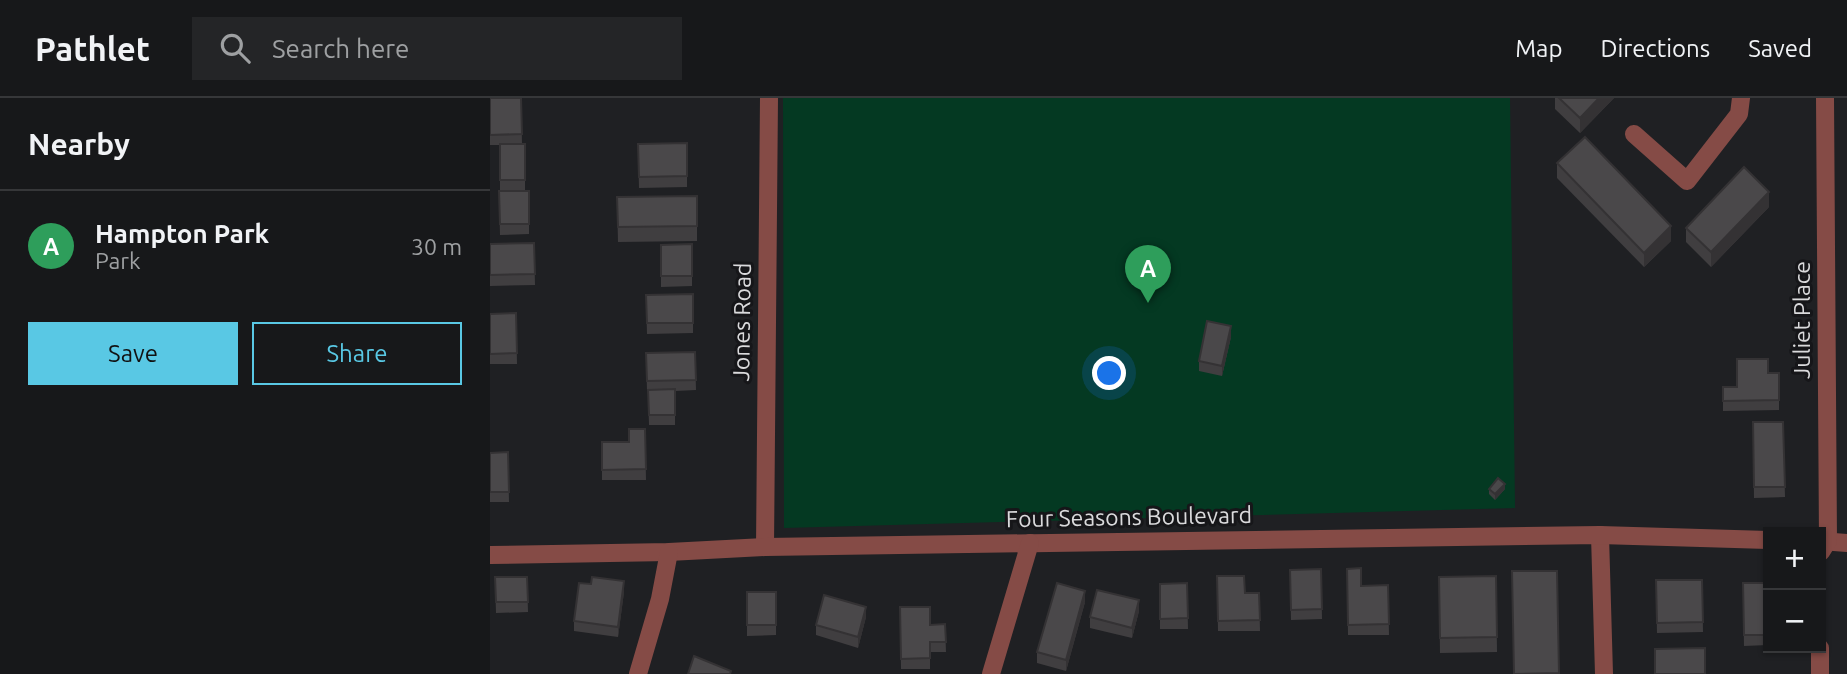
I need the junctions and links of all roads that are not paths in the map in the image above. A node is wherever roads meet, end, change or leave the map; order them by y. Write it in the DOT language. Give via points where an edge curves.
graph roads {
  1 [pos="769,98"];
  2 [pos="1741,98"];
  3 [pos="1825,98"];
  4 [pos="1634,134"];
  5 [pos="1823,527"];
  6 [pos="1600,535"];
  7 [pos="1763,540"];
  8 [pos="1030,543"];
  9 [pos="1847,543"];
  10 [pos="1826,545"];
  11 [pos="765,547"];
  12 [pos="669,552"];
  13 [pos="490,555"];
  14 [pos="1821,653"];
  15 [pos="638,674"];
  16 [pos="991,674"];
  17 [pos="1604,674"];
  18 [pos="1820,674"];
  1 -- 11 [label="street, Jones Road"];
  2 -- 4 [label="street" via="1739,114 1688,181"];
  3 -- 5 [label="street, Juliet Place"];
  6 -- 7 [label="street, Four Seasons Boulevard"];
  6 -- 8 [label="street, Four Seasons Boulevard"];
  6 -- 17 [label="street"];
  8 -- 11 [label="street, Four Seasons Boulevard"];
  8 -- 16 [label="street"];
  9 -- 10 [label="street"];
  11 -- 12 [label="street, Four Seasons Boulevard"];
  12 -- 13 [label="street, Four Seasons Boulevard"];
  12 -- 15 [label="street"];
  14 -- 18 [label="street"];
}
